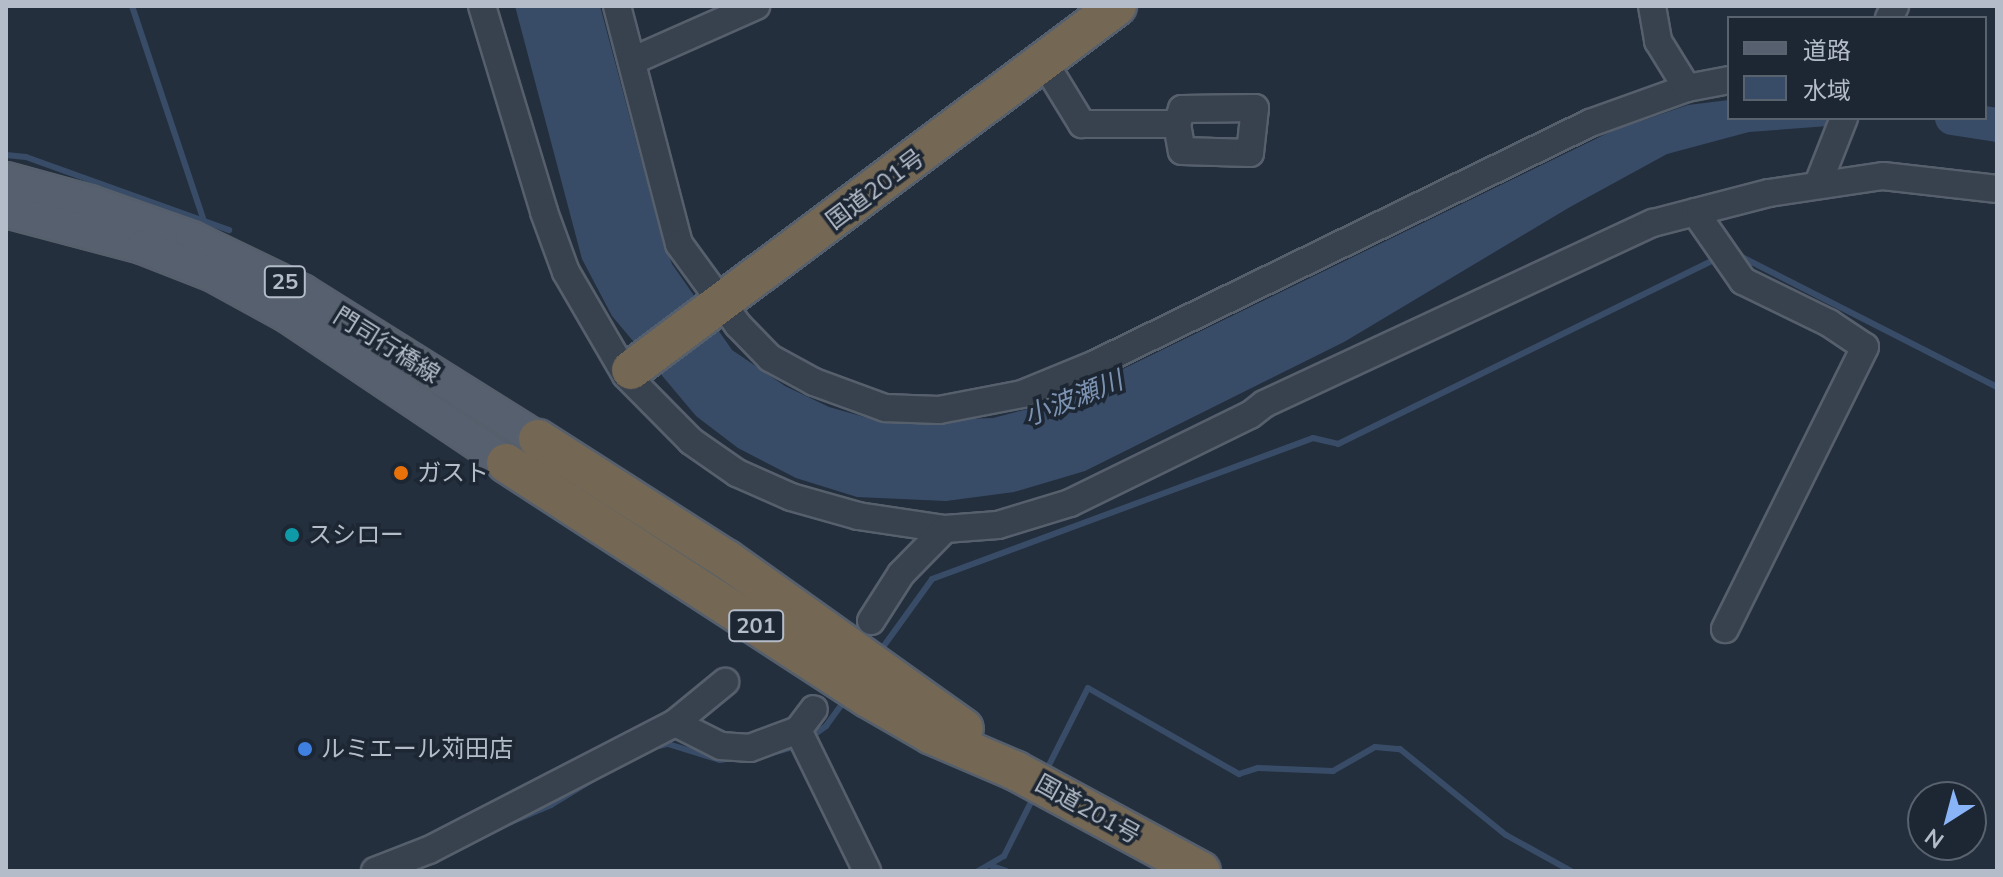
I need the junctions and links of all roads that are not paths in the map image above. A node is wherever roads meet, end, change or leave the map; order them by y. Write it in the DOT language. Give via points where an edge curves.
graph roads {
  1 [pos="482,6"];
  2 [pos="617,6"];
  3 [pos="756,6"];
  4 [pos="1117,6"];
  5 [pos="1652,6"];
  6 [pos="632,61"];
  7 [pos="1044,62"];
  8 [pos="1727,80"];
  9 [pos="1687,88"];
  10 [pos="1843,120"];
  11 [pos="1177,124"];
  12 [pos="6,179"];
  13 [pos="1818,184"];
  14 [pos="1997,189"];
  15 [pos="6,211"];
  16 [pos="1695,212"];
  17 [pos="720,306"];
  18 [pos="631,370"];
  19 [pos="538,439"];
  20 [pos="506,463"];
  21 [pos="945,529"];
  22 [pos="871,621"];
  23 [pos="1725,629"];
  24 [pos="725,682"];
  25 [pos="675,723"];
  26 [pos="1016,771"];
  27 [pos="424,861"];
  28 [pos="375,871"];
  29 [pos="867,871"];
  30 [pos="1201,871"];
  1 -- 21 [label="street" via="566,272 626,375 691,441 737,473 791,497 858,516"];
  2 -- 6 [label="street"];
  3 -- 6 [label="street"];
  4 -- 7 [label="highway, 国道201号"];
  5 -- 9 [label="street" via="1658,41"];
  6 -- 17 [label="street" via="679,244"];
  7 -- 11 [label="street" via="1082,124"];
  7 -- 17 [label="highway, 国道201号"];
  8 -- 9 [label="street"];
  9 -- 17 [label="street" via="1590,123 1095,364 1022,394 939,410 885,408 814,382 770,358"];
  10 -- 13 [label="street"];
  12 -- 19 [label="main road, 門司行橋線 / 25" via="192,238 304,292"];
  13 -- 14 [label="street" via="1883,176"];
  13 -- 16 [label="street"];
  15 -- 20 [label="main road, 門司行橋線 / 25" via="142,247 211,274 286,315"];
  16 -- 21 [label="street" via="1653,223 1264,404 1070,503 998,525"];
  16 -- 23 [label="street" via="1743,281 1865,347"];
  17 -- 18 [label="highway, 国道201号"];
  19 -- 26 [label="highway, 国道201号 / 201" via="726,559"];
  20 -- 26 [label="highway, 国道201号 / 201" via="868,698 932,735"];
  21 -- 22 [label="street" via="901,574"];
  24 -- 25 [label="street"];
  25 -- 27 [label="street"];
  25 -- 29 [label="street" via="721,746 750,748 806,719"];
  26 -- 30 [label="highway, 国道201号 / 201"];
  27 -- 28 [label="street"];
}
